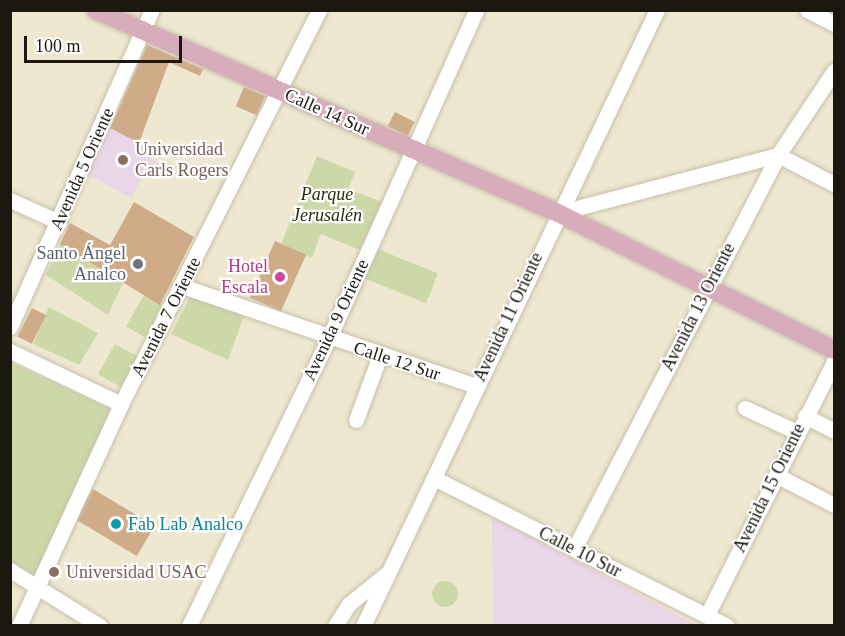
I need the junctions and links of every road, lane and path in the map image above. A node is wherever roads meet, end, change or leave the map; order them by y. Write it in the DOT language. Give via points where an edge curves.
graph roads {
  1 [pos="96,10"];
  2 [pos="152,10"];
  3 [pos="320,10"];
  4 [pos="476,10"];
  5 [pos="657,10"];
  6 [pos="807,10"];
  7 [pos="834,24"];
  8 [pos="143,30"];
  9 [pos="834,71"];
  10 [pos="279,90"];
  11 [pos="412,151"];
  12 [pos="778,155"];
  13 [pos="834,184"];
  14 [pos="10,200"];
  15 [pos="558,213"];
  16 [pos="59,222"];
  17 [pos="182,286"];
  18 [pos="708,287"];
  19 [pos="10,327"];
  20 [pos="328,338"];
  21 [pos="834,350"];
  22 [pos="10,351"];
  23 [pos="380,355"];
  24 [pos="834,361"];
  25 [pos="476,386"];
  26 [pos="121,404"];
  27 [pos="745,408"];
  28 [pos="805,416"];
  29 [pos="356,420"];
  30 [pos="834,431"];
  31 [pos="797,432"];
  32 [pos="776,475"];
  33 [pos="434,478"];
  34 [pos="834,505"];
  35 [pos="574,549"];
  36 [pos="10,570"];
  37 [pos="391,570"];
  38 [pos="39,586"];
  39 [pos="707,615"];
  40 [pos="19,626"];
  41 [pos="100,626"];
  42 [pos="189,626"];
  43 [pos="335,626"];
  44 [pos="363,626"];
  45 [pos="727,626"];
  1 -- 8 [label="main road, Calle 14 Sur"];
  2 -- 8 [label="street, Avenida 5 Oriente"];
  3 -- 10 [label="street, Avenida 7 Oriente"];
  4 -- 11 [label="street, Avenida 9 Oriente"];
  5 -- 15 [label="street, Avenida 11 Oriente"];
  6 -- 7 [label="street"];
  8 -- 10 [label="main road, Calle 14 Sur"];
  8 -- 16 [label="street, Avenida 5 Oriente"];
  9 -- 12 [label="street, Avenida 13 Oriente"];
  10 -- 11 [label="main road, Calle 14 Sur"];
  10 -- 17 [label="street, Avenida 7 Oriente"];
  11 -- 15 [label="main road, Calle 14 Sur"];
  11 -- 20 [label="street, Avenida 9 Oriente"];
  12 -- 13 [label="street"];
  12 -- 15 [label="street"];
  12 -- 18 [label="street, Avenida 13 Oriente"];
  14 -- 16 [label="street"];
  15 -- 18 [label="main road, Calle 14 Sur"];
  15 -- 25 [label="street, Avenida 11 Oriente"];
  16 -- 19 [label="street, Avenida 5 Oriente"];
  17 -- 20 [label="street, Calle 12 Sur"];
  17 -- 26 [label="street, Avenida 7 Oriente"];
  18 -- 21 [label="main road, Calle 14 Sur"];
  18 -- 35 [label="street, Avenida 13 Oriente"];
  20 -- 23 [label="street, Calle 12 Sur"];
  20 -- 42 [label="street, Avenida 9 Oriente"];
  22 -- 26 [label="street"];
  23 -- 25 [label="street, Calle 12 Sur"];
  23 -- 29 [label="street"];
  24 -- 28 [label="street, Avenida 15 Oriente"];
  25 -- 33 [label="street, Avenida 11 Oriente"];
  26 -- 38 [label="street, Avenida 7 Oriente"];
  27 -- 31 [label="street"];
  28 -- 30 [label="street"];
  28 -- 31 [label="street, Avenida 15 Oriente"];
  31 -- 32 [label="street, Avenida 15 Oriente"];
  32 -- 34 [label="street"];
  32 -- 39 [label="street, Avenida 15 Oriente"];
  33 -- 35 [label="street, Calle 10 Sur"];
  33 -- 37 [label="street, Avenida 11 Oriente"];
  35 -- 39 [label="street, Calle 10 Sur"];
  36 -- 38 [label="street"];
  37 -- 43 [label="street" via="349,604"];
  37 -- 44 [label="street, Avenida 11 Oriente"];
  38 -- 40 [label="street, Avenida 7 Oriente"];
  38 -- 41 [label="street"];
  39 -- 45 [label="street, Calle 10 Sur"];
}
